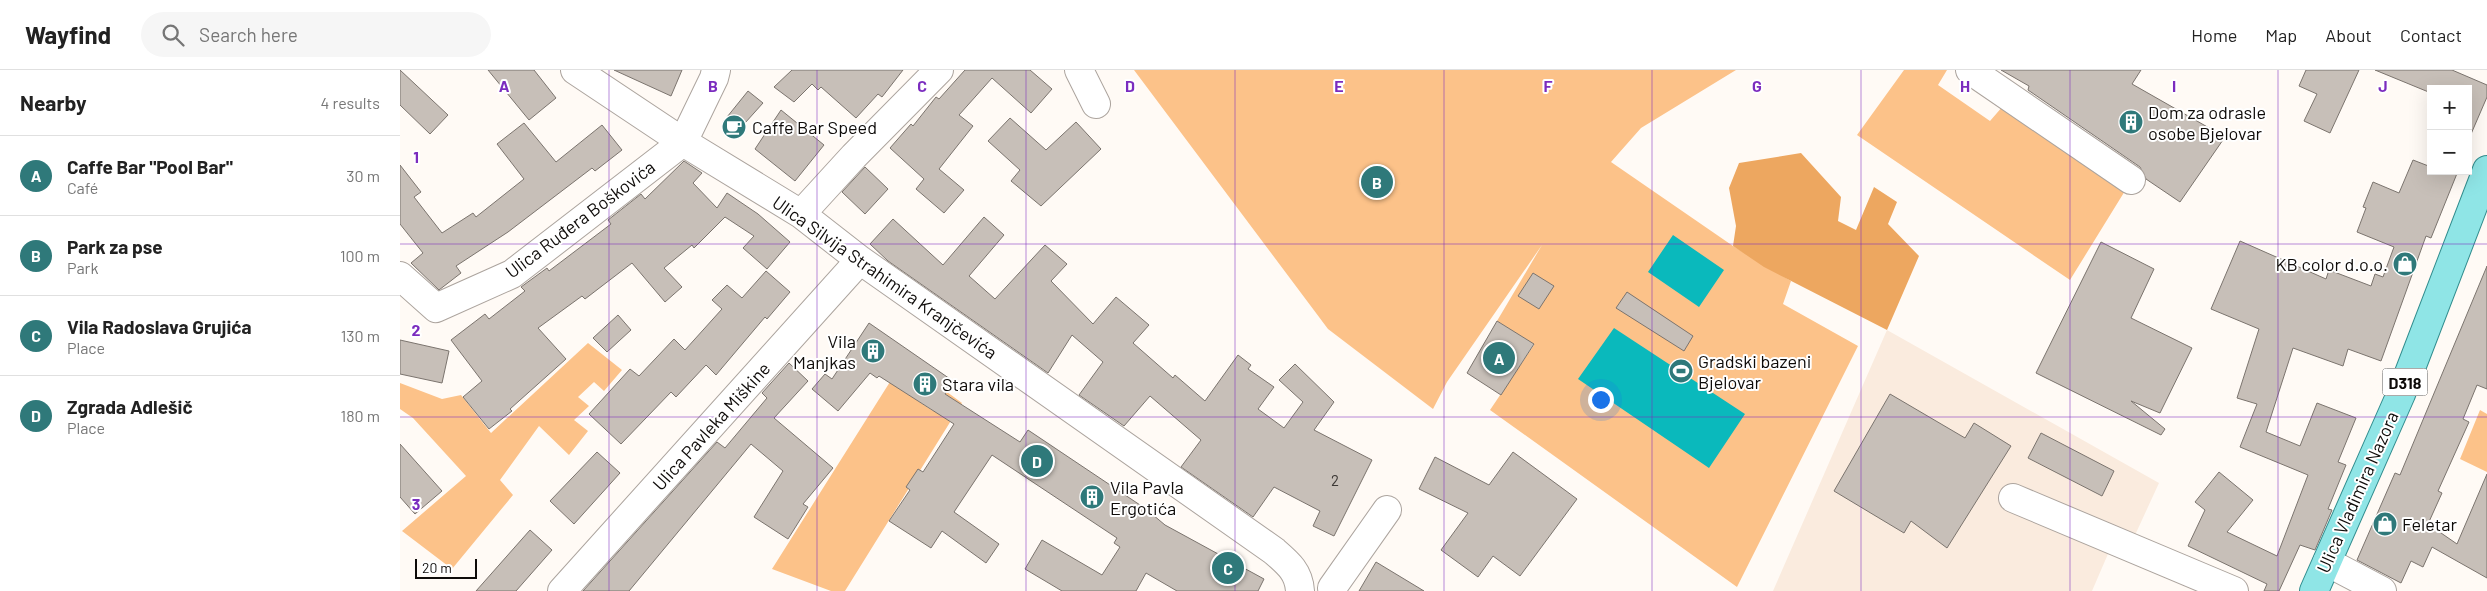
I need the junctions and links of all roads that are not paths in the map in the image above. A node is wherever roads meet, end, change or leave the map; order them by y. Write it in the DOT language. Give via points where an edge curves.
graph roads {
  1 [pos="575,70"];
  2 [pos="939,70"];
  3 [pos="1079,70"];
  4 [pos="1970,70"];
  5 [pos="715,74"];
  6 [pos="1096,104"];
  7 [pos="683,142"];
  8 [pos="2487,170"];
  9 [pos="2131,180"];
  10 [pos="801,214"];
  11 [pos="860,260"];
  12 [pos="400,276"];
  13 [pos="2012,498"];
  14 [pos="1387,510"];
  15 [pos="2327,562"];
  16 [pos="1300,585"];
  17 [pos="1334,589"];
  18 [pos="562,591"];
  19 [pos="2234,591"];
  20 [pos="2314,591"];
  21 [pos="2382,591"];
  1 -- 7 [label="street, Ulica Silvija Strahimira Kranjčevića"];
  2 -- 10 [label="street"];
  3 -- 6 [label="street"];
  4 -- 9 [label="street"];
  5 -- 7 [label="street"];
  7 -- 10 [label="street, Ulica Silvija Strahimira Kranjčevića"];
  7 -- 12 [label="street, Ulica Ruđera Boškovića" via="512,274 436,308"];
  8 -- 15 [label="main road, Ulica Vladimira Nazora / D318" via="2401,394"];
  10 -- 11 [label="street, Ulica Silvija Strahimira Kranjčevića"];
  11 -- 16 [label="street, Ulica Silvija Strahimira Kranjčevića" via="1274,551 1291,565"];
  11 -- 18 [label="street, Ulica Pavleka Miškine"];
  13 -- 19 [label="street"];
  14 -- 17 [label="street"];
  15 -- 20 [label="main road, Ulica Vladimira Nazora / D318"];
  15 -- 21 [label="street"];
  16 -- 17 [label="street" via="1315,580"];
}
